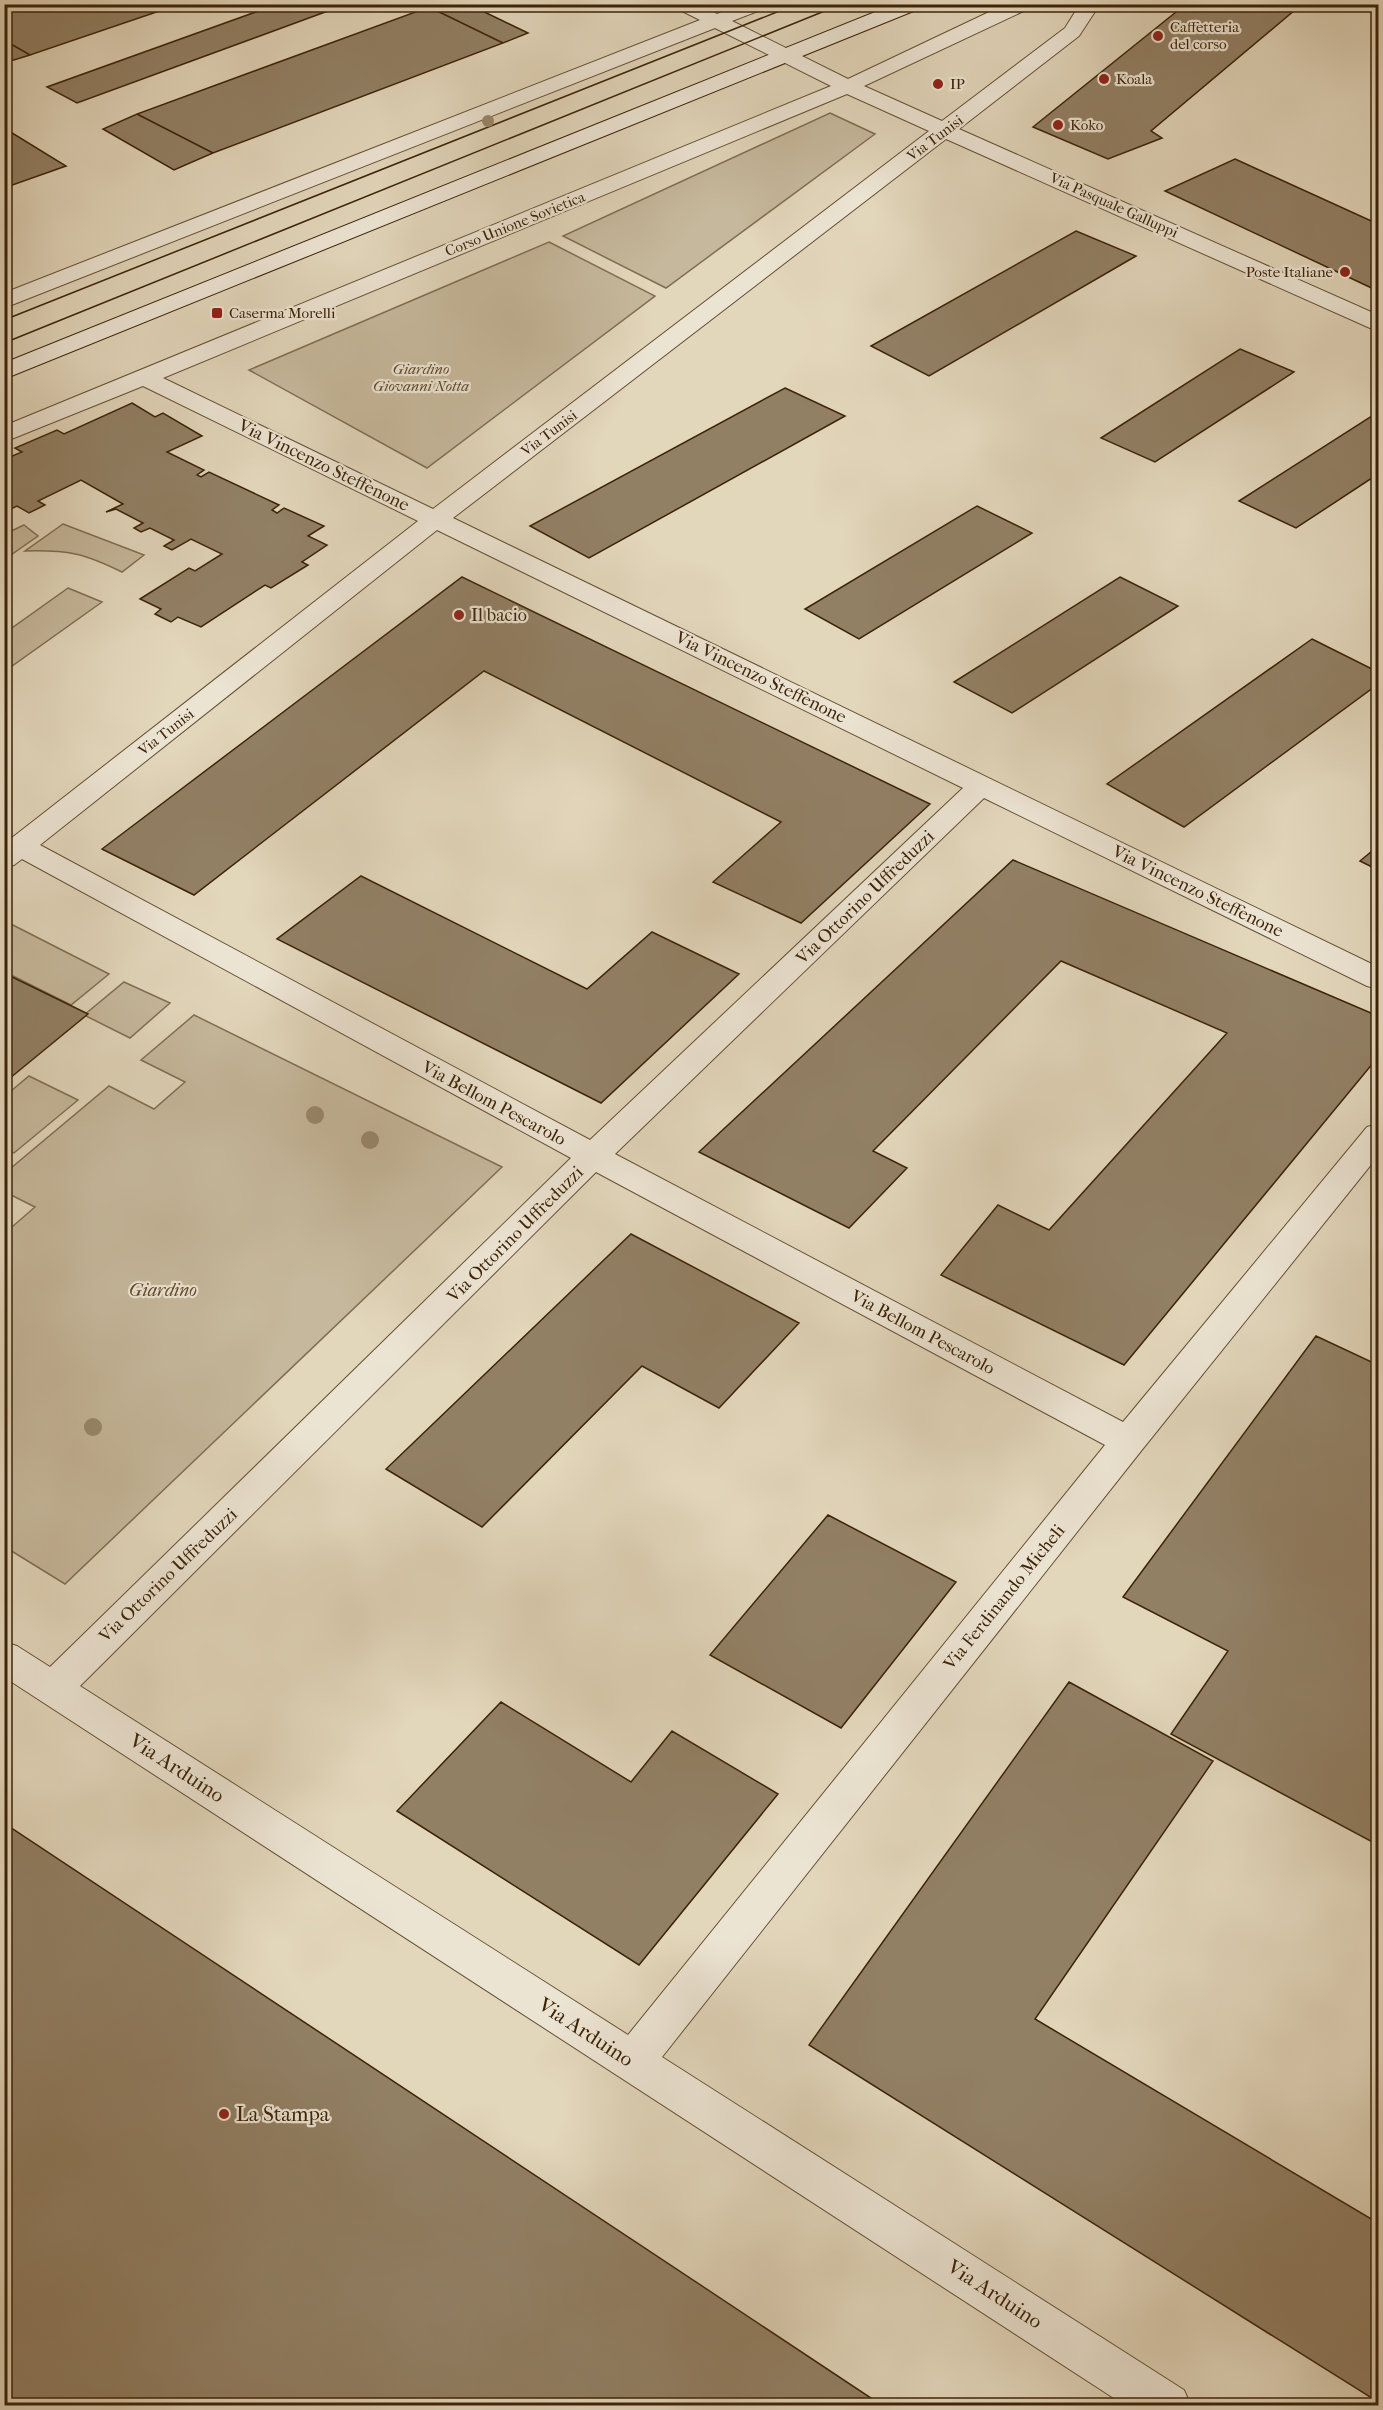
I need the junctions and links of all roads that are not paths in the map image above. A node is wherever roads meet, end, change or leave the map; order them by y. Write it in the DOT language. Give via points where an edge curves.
graph roads {
  1 [pos="683,4"];
  2 [pos="759,4"];
  3 [pos="914,4"];
  4 [pos="1023,4"];
  5 [pos="1090,4"];
  6 [pos="717,21"];
  7 [pos="786,57"];
  8 [pos="849,86"];
  9 [pos="945,130"];
  10 [pos="4,301"];
  11 [pos="1378,323"];
  12 [pos="4,372"];
  13 [pos="143,377"];
  14 [pos="4,435"];
  15 [pos="436,519"];
  16 [pos="982,785"];
  17 [pos="13,853"];
  18 [pos="1378,979"];
  19 [pos="1378,1135"];
  20 [pos="593,1156"];
  21 [pos="1128,1441"];
  22 [pos="4,1657"];
  23 [pos="52,1688"];
  24 [pos="633,2062"];
  25 [pos="1168,2406"];
  1 -- 6 [label="street, Via Pasquale Galluppi"];
  2 -- 6 [label="street"];
  3 -- 7 [label="street"];
  4 -- 8 [label="street, Corso Unione Sovietica"];
  5 -- 9 [label="street, Via Tunisi" via="1072,32"];
  6 -- 7 [label="street, Via Pasquale Galluppi"];
  6 -- 10 [label="street"];
  7 -- 8 [label="street, Via Pasquale Galluppi"];
  7 -- 12 [label="street"];
  8 -- 9 [label="street, Via Pasquale Galluppi"];
  8 -- 13 [label="street, Corso Unione Sovietica"];
  9 -- 11 [label="street, Via Pasquale Galluppi"];
  9 -- 15 [label="street, Via Tunisi"];
  13 -- 14 [label="street, Corso Unione Sovietica"];
  13 -- 15 [label="street, Via Vincenzo Steffenone"];
  15 -- 16 [label="street, Via Vincenzo Steffenone"];
  15 -- 17 [label="street, Via Tunisi"];
  16 -- 18 [label="street, Via Vincenzo Steffenone"];
  16 -- 20 [label="street, Via Ottorino Uffreduzzi"];
  17 -- 20 [label="street, Via Bellom Pescarolo"];
  19 -- 21 [label="street, Via Ferdinando Micheli"];
  20 -- 21 [label="street, Via Bellom Pescarolo"];
  20 -- 23 [label="street, Via Ottorino Uffreduzzi"];
  21 -- 24 [label="street, Via Ferdinando Micheli"];
  22 -- 23 [label="street, Via Arduino"];
  23 -- 24 [label="street, Via Arduino"];
  24 -- 25 [label="street, Via Arduino"];
}
